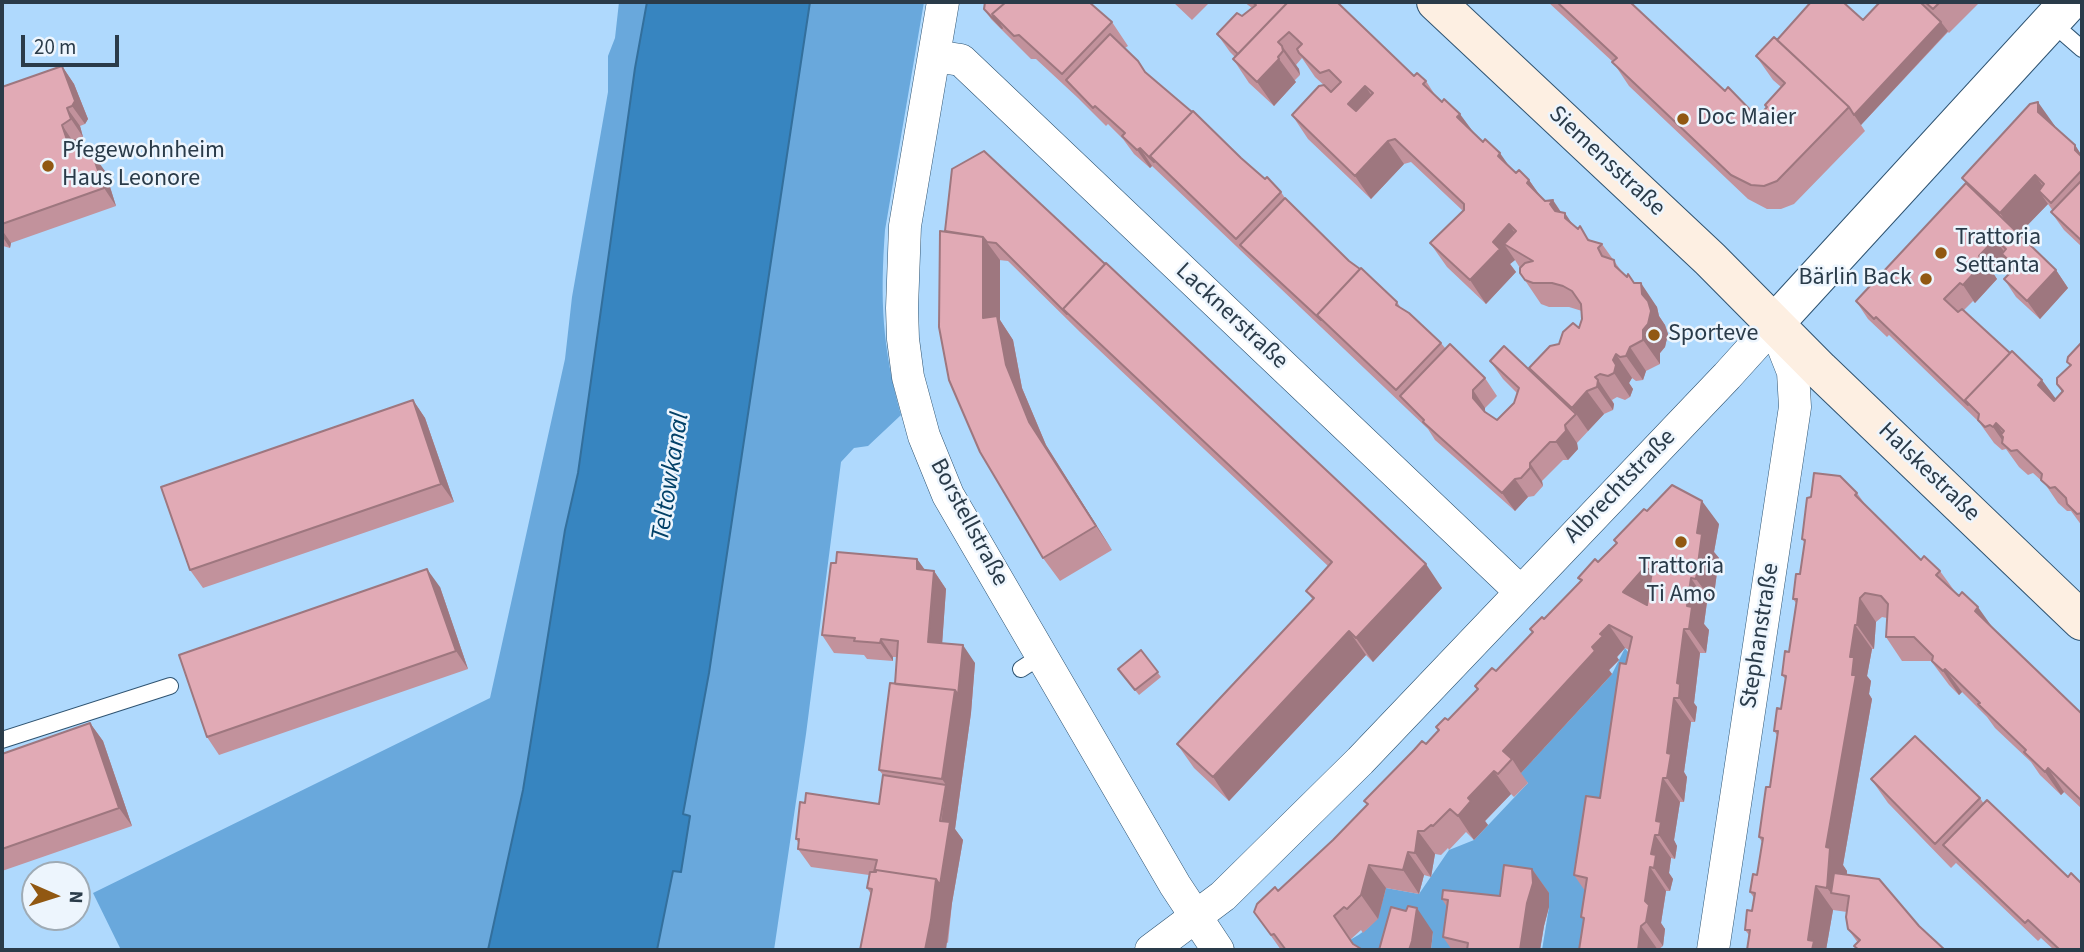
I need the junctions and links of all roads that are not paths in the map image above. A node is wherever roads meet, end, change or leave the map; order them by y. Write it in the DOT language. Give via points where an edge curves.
graph roads {
  1 [pos="943,2"];
  2 [pos="1436,2"];
  3 [pos="2060,12"];
  4 [pos="2082,49"];
  5 [pos="934,56"];
  6 [pos="1774,324"];
  7 [pos="1521,592"];
  8 [pos="2082,621"];
  9 [pos="170,686"];
  10 [pos="2,740"];
  11 [pos="1194,916"];
  12 [pos="1151,950"];
  13 [pos="1218,950"];
  14 [pos="1713,950"];
  1 -- 5 [label="street, Borstellstraße"];
  2 -- 6 [label="main road, Siemensstraße"];
  3 -- 4 [label="lane"];
  3 -- 6 [label="street, Albrechtstraße"];
  5 -- 7 [label="street, Lacknerstraße" via="961,60"];
  5 -- 11 [label="street, Borstellstraße" via="905,226 902,308 908,377 924,436 1031,663"];
  6 -- 7 [label="street, Albrechtstraße"];
  6 -- 8 [label="main road, Halskestraße"];
  6 -- 14 [label="street, Stephanstraße" via="1793,372 1795,407"];
  7 -- 11 [label="street, Albrechtstraße" via="1223,897"];
  9 -- 10 [label="lane"];
  11 -- 12 [label="street, Albrechtstraße"];
  11 -- 13 [label="street, Borstellstraße"];
}
